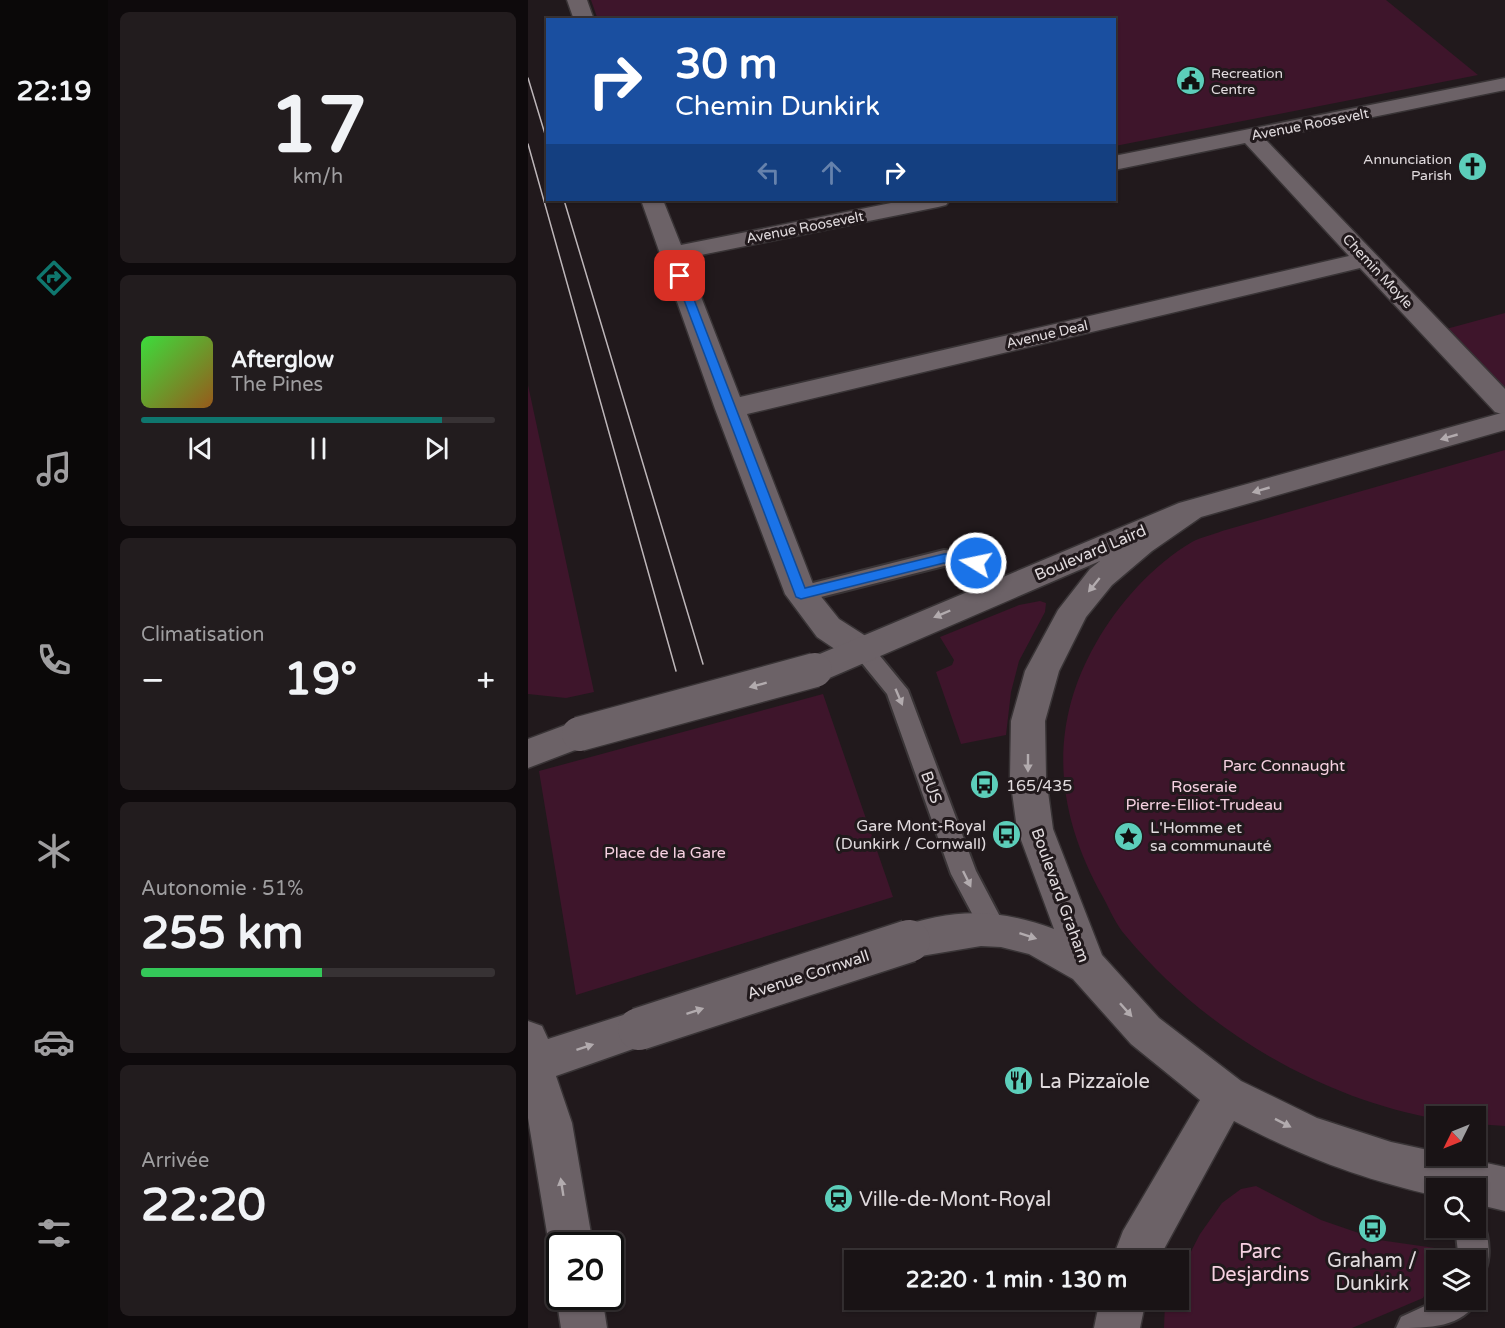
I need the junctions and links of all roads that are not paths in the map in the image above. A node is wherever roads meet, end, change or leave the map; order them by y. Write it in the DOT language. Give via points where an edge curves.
graph roads {
  1 [pos="577,0"];
  2 [pos="583,18"];
  3 [pos="1505,84"];
  4 [pos="1250,136"];
  5 [pos="1116,164"];
  6 [pos="652,201"];
  7 [pos="933,201"];
  8 [pos="672,254"];
  9 [pos="1366,259"];
  10 [pos="1505,406"];
  11 [pos="729,409"];
  12 [pos="1505,421"];
  13 [pos="1190,510"];
  14 [pos="997,590"];
  15 [pos="801,594"];
  16 [pos="863,651"];
  17 [pos="579,734"];
  18 [pos="528,737"];
  19 [pos="528,754"];
  20 [pos="993,928"];
  21 [pos="1087,966"];
  22 [pos="529,1057"];
  23 [pos="1226,1095"];
  24 [pos="1447,1178"];
  25 [pos="569,1232"];
  26 [pos="1139,1250"];
  27 [pos="581,1310"];
  28 [pos="1121,1310"];
  29 [pos="1451,1310"];
  30 [pos="584,1328"];
  31 [pos="1117,1328"];
  32 [pos="1412,1328"];
  1 -- 2 [label="street"];
  3 -- 4 [label="street, Avenue Roosevelt"];
  4 -- 5 [label="street, Avenue Roosevelt"];
  4 -- 9 [label="street, Chemin Moyle"];
  6 -- 8 [label="street"];
  7 -- 8 [label="street, Avenue Roosevelt"];
  8 -- 11 [label="street"];
  9 -- 10 [label="street, Chemin Moyle"];
  9 -- 11 [label="street, Avenue Deal"];
  11 -- 15 [label="street"];
  12 -- 13 [label="street, Boulevard Laird, one-way"];
  13 -- 14 [label="street, Boulevard Laird"];
  13 -- 21 [label="street, Boulevard Graham, one-way" via="1109,570 1074,610 1042,671 1028,722 1028,777 1035,828"];
  14 -- 15 [label="lane" via="976,563 964,558 944,558"];
  14 -- 16 [label="street, Boulevard Laird, one-way"];
  15 -- 16 [label="street" via="828,628"];
  16 -- 17 [label="street, Boulevard Laird, one-way, bridge" via="815,670"];
  16 -- 20 [label="lane, BUS, one-way" via="897,690 964,874"];
  17 -- 18 [label="street, Boulevard Laird"];
  17 -- 19 [label="street, Boulevard Laird"];
  20 -- 21 [label="street, Avenue Cornwall, one-way" via="1034,937"];
  22 -- 20 [label="street, Avenue Cornwall, one-way, bridge" via="639,1029 909,941 948,931"];
  21 -- 23 [label="street, Boulevard Graham, one-way" via="1145,1031"];
  25 -- 22 [label="street, one-way" via="551,1123"];
  23 -- 24 [label="street, Boulevard Graham, one-way" via="1309,1137"];
  23 -- 26 [label="street"];
  27 -- 30 [label="street"];
  28 -- 31 [label="street"];
  29 -- 32 [label="lane"];
}
